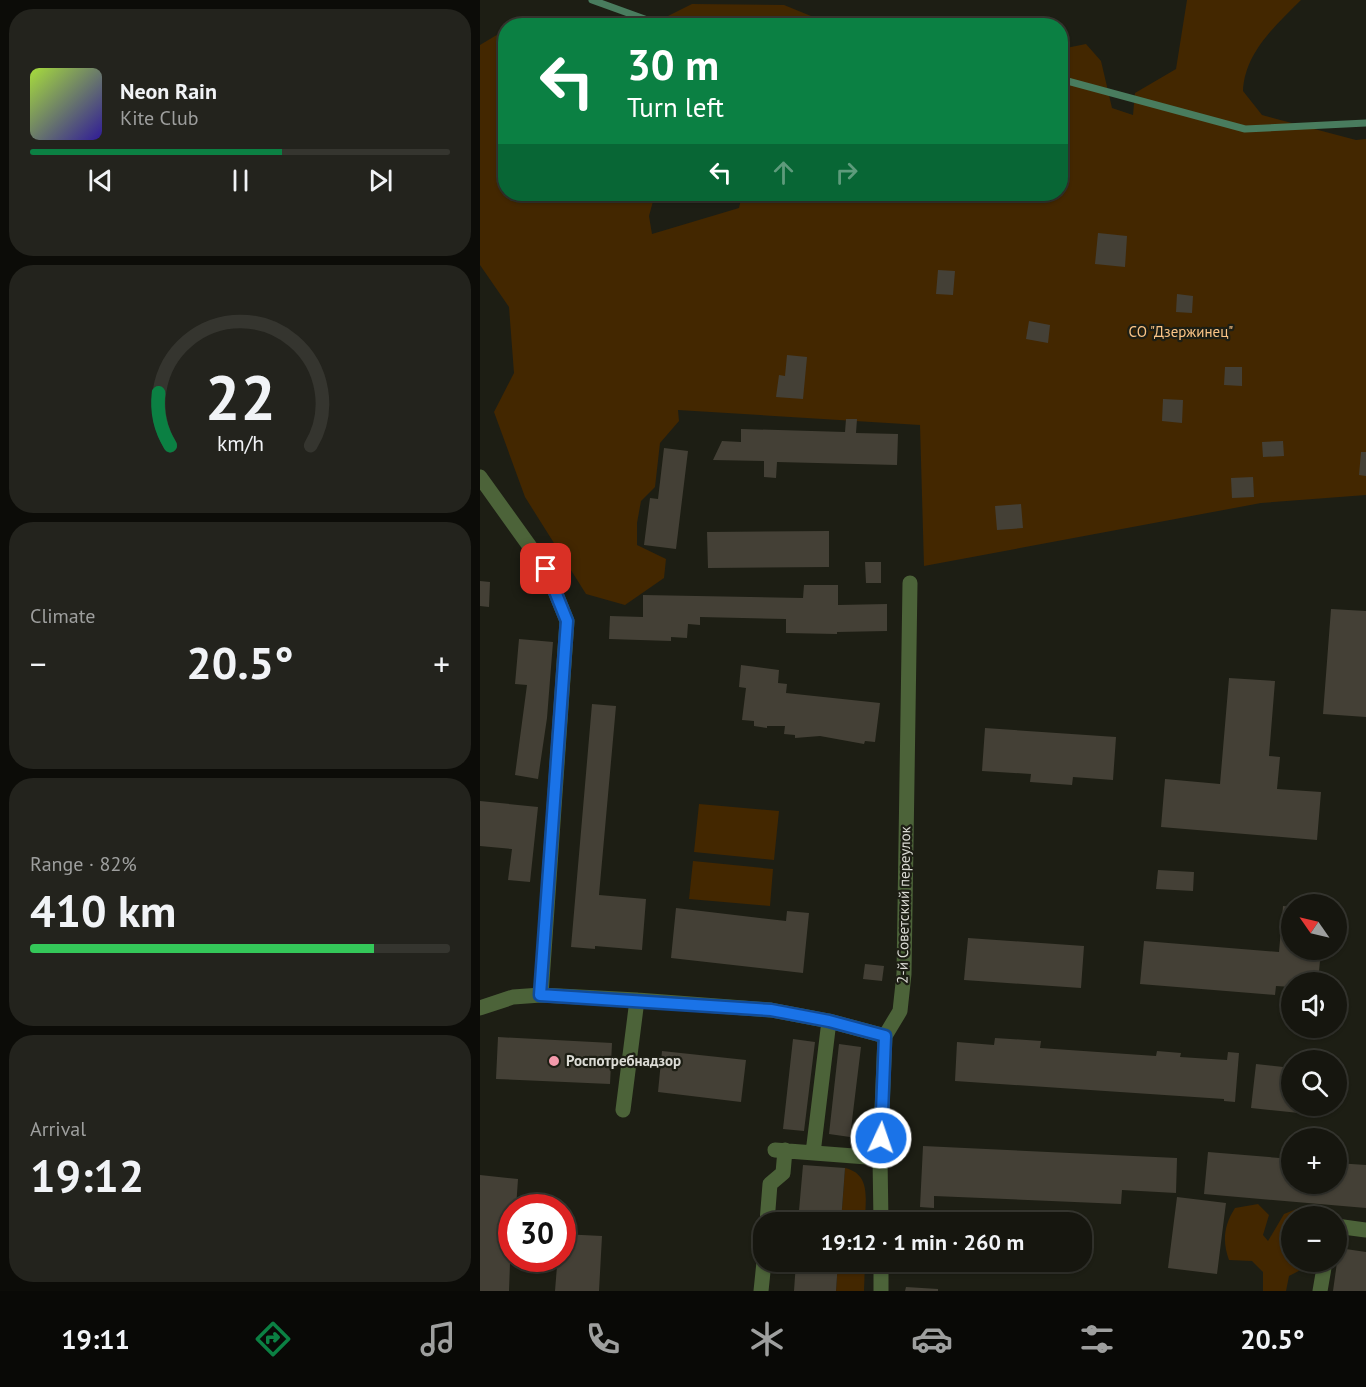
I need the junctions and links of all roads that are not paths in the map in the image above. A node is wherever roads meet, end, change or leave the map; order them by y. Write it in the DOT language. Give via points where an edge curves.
graph roads {
  1 [pos="480,477"];
  2 [pos="910,583"];
  3 [pos="540,995"];
  4 [pos="637,1000"];
  5 [pos="480,1008"];
  6 [pos="829,1021"];
  7 [pos="885,1036"];
  8 [pos="623,1110"];
  9 [pos="813,1153"];
  10 [pos="880,1158"];
  11 [pos="768,1212"];
  12 [pos="880,1212"];
  13 [pos="1347,1227"];
  14 [pos="1366,1230"];
  15 [pos="763,1272"];
  16 [pos="881,1272"];
  17 [pos="1323,1272"];
  18 [pos="761,1291"];
  19 [pos="881,1291"];
  20 [pos="1320,1291"];
  1 -- 3 [label="street" via="546,569 567,621"];
  2 -- 7 [label="street, 2-й Советский переулок" via="904,975 900,1011"];
  3 -- 4 [label="street"];
  3 -- 5 [label="street" via="513,997"];
  4 -- 6 [label="street" via="771,1010"];
  4 -- 8 [label="street"];
  6 -- 7 [label="street"];
  6 -- 9 [label="street"];
  7 -- 10 [label="street, 2-й Советский переулок"];
  9 -- 10 [label="street"];
  9 -- 11 [label="street" via="780,1150 783,1173 770,1184"];
  10 -- 12 [label="street, 2-й Советский переулок"];
  13 -- 14 [label="street"];
  15 -- 18 [label="street"];
  16 -- 19 [label="street"];
  17 -- 20 [label="street"];
}
